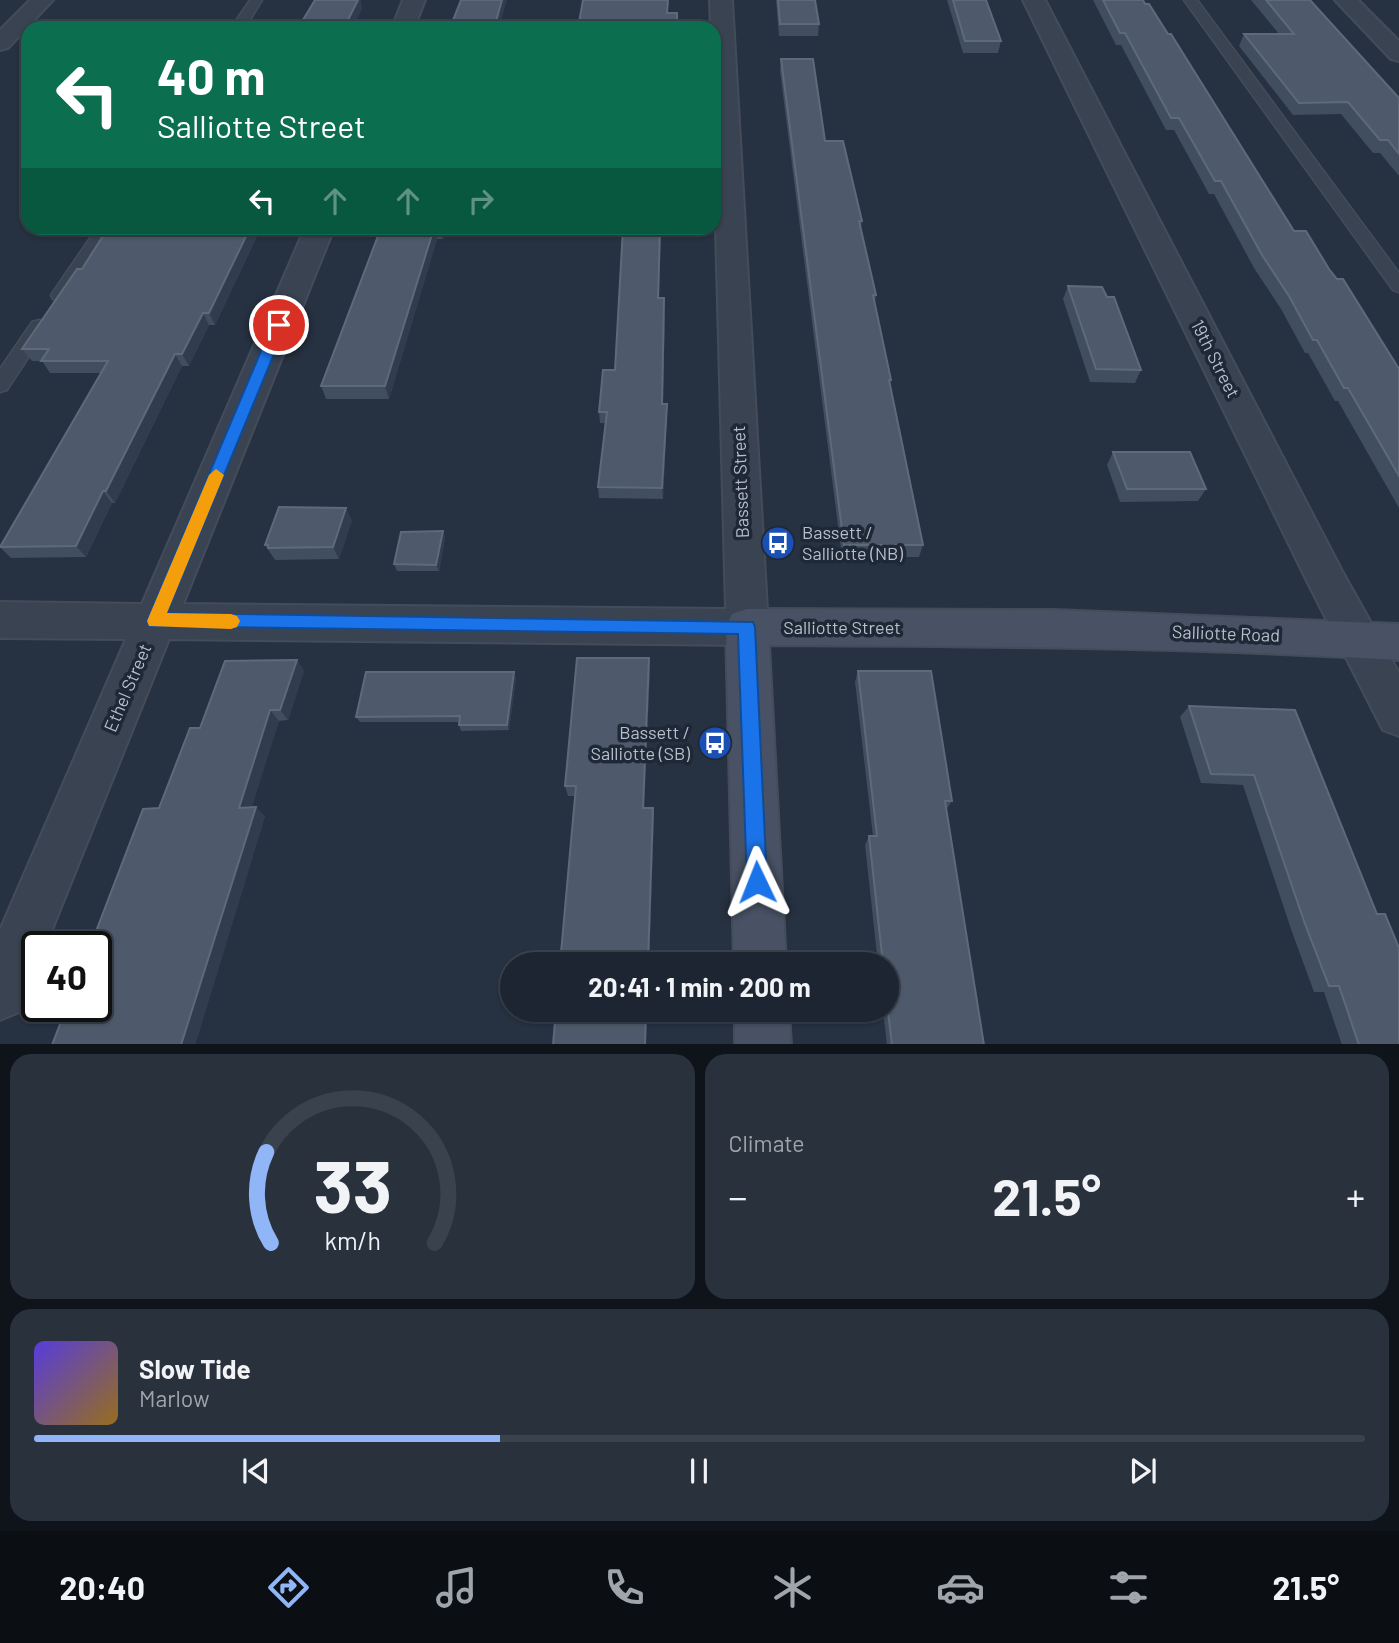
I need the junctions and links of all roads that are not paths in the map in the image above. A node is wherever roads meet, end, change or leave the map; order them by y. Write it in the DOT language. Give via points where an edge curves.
graph roads {
  1 [pos="43,0"];
  2 [pos="256,0"];
  3 [pos="414,0"];
  4 [pos="721,0"];
  5 [pos="1034,0"];
  6 [pos="1190,0"];
  7 [pos="1346,0"];
  8 [pos="22,21"];
  9 [pos="242,21"];
  10 [pos="406,21"];
  11 [pos="21,22"];
  12 [pos="0,43"];
  13 [pos="1399,54"];
  14 [pos="100,235"];
  15 [pos="317,235"];
  16 [pos="1399,286"];
  17 [pos="0,385"];
  18 [pos="0,620"];
  19 [pos="156,621"];
  20 [pos="747,627"];
  21 [pos="1054,628"];
  22 [pos="1358,639"];
  23 [pos="1399,642"];
  24 [pos="1399,716"];
  25 [pos="760,952"];
  26 [pos="0,993"];
  27 [pos="762,1022"];
  28 [pos="763,1044"];
  1 -- 8 [label="street"];
  2 -- 9 [label="lane"];
  3 -- 10 [label="street"];
  4 -- 20 [label="street, Bassett Street"];
  5 -- 22 [label="street, 19th Street"];
  6 -- 16 [label="lane"];
  7 -- 13 [label="street"];
  11 -- 12 [label="street"];
  14 -- 17 [label="lane"];
  15 -- 19 [label="street, Ethel Street"];
  18 -- 19 [label="street, Salliotte Street"];
  19 -- 20 [label="street, Salliotte Street"];
  19 -- 26 [label="street, Ethel Street"];
  20 -- 21 [label="street, Salliotte Street"];
  20 -- 25 [label="street, Bassett Street"];
  21 -- 22 [label="street, Salliotte Road"];
  22 -- 23 [label="street, Salliotte Road"];
  22 -- 24 [label="street, 19th Street"];
  27 -- 28 [label="street"];
}
